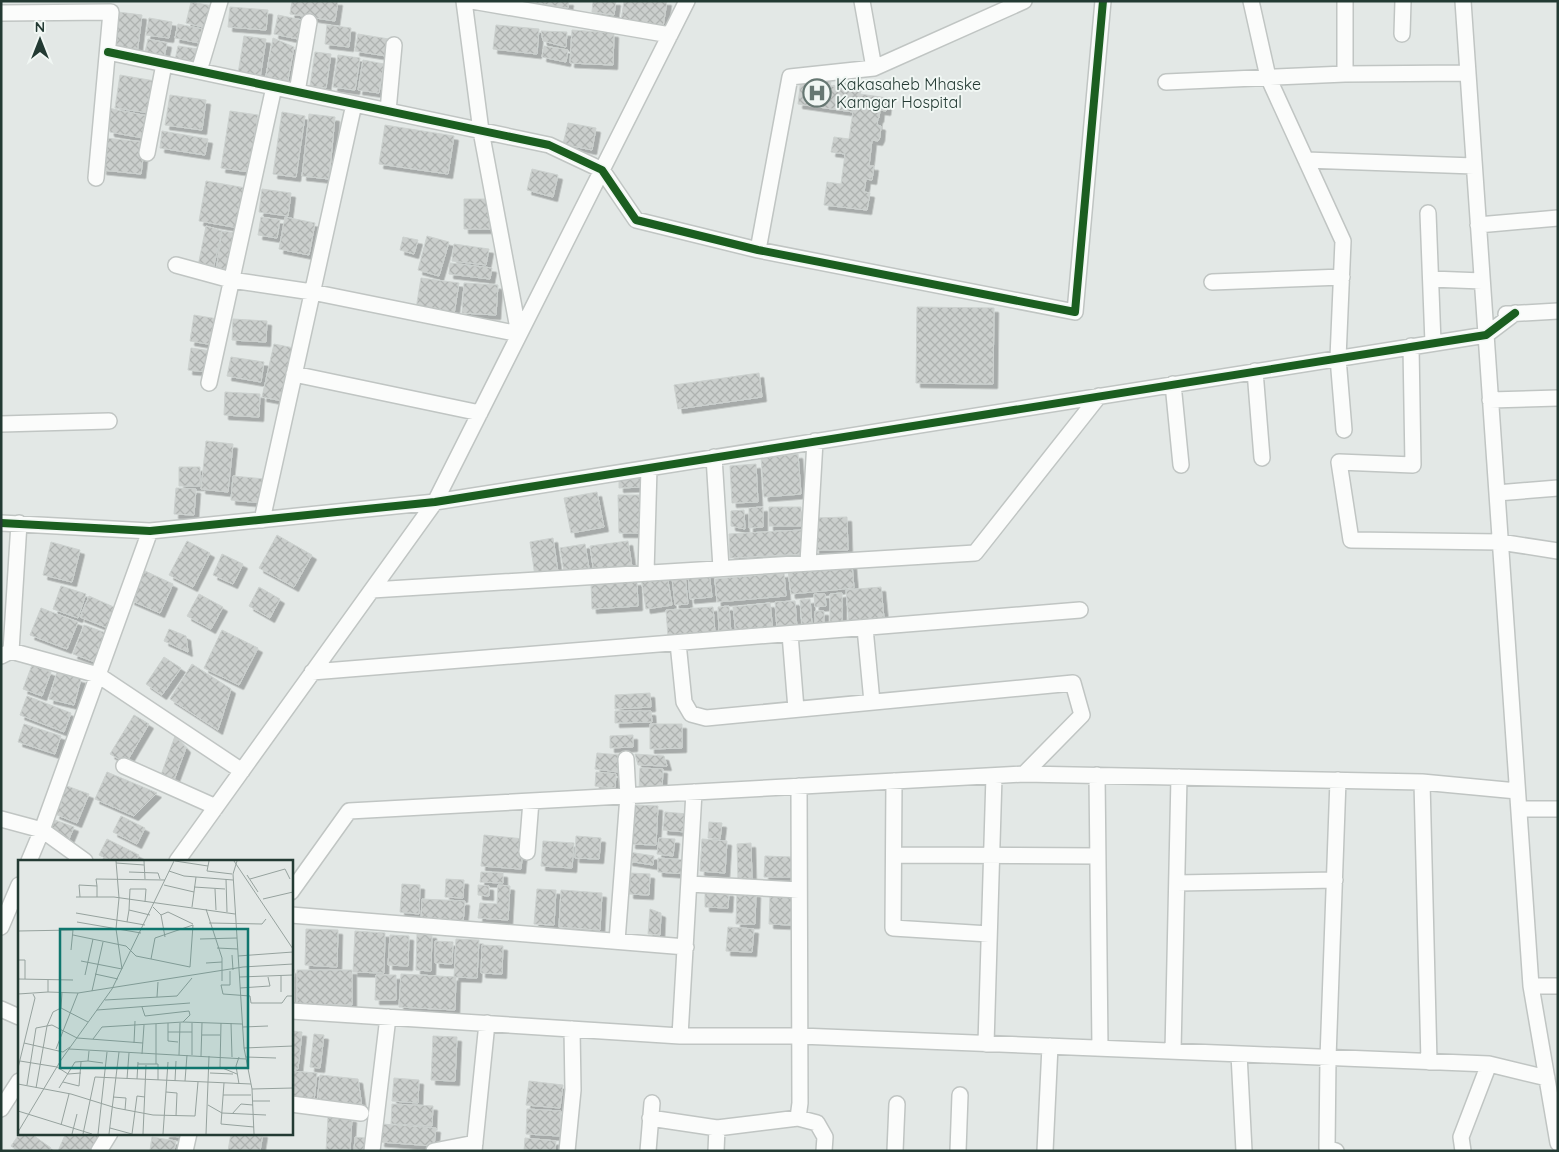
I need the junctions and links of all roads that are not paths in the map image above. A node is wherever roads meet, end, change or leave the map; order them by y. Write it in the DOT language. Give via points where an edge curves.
graph roads {
  1 [pos="220,1"];
  2 [pos="464,1"];
  3 [pos="472,1"];
  4 [pos="687,1"];
  5 [pos="862,1"];
  6 [pos="1024,1"];
  7 [pos="1103,1"];
  8 [pos="1251,1"];
  9 [pos="1345,1"];
  10 [pos="1403,1"];
  11 [pos="1463,1"];
  12 [pos="1,13"];
  13 [pos="309,22"];
  14 [pos="1402,34"];
  15 [pos="670,35"];
  16 [pos="394,45"];
  17 [pos="108,52"];
  18 [pos="164,64"];
  19 [pos="874,68"];
  20 [pos="199,71"];
  21 [pos="1468,73"];
  22 [pos="1345,74"];
  23 [pos="1268,77"];
  24 [pos="1166,82"];
  25 [pos="274,87"];
  26 [pos="297,92"];
  27 [pos="354,104"];
  28 [pos="388,111"];
  29 [pos="481,131"];
  30 [pos="147,153"];
  31 [pos="1306,160"];
  32 [pos="1474,166"];
  33 [pos="602,170"];
  34 [pos="96,178"];
  35 [pos="1428,213"];
  36 [pos="1558,218"];
  37 [pos="1478,225"];
  38 [pos="758,250"];
  39 [pos="176,265"];
  40 [pos="1342,277"];
  41 [pos="1431,279"];
  42 [pos="232,280"];
  43 [pos="1482,281"];
  44 [pos="1212,282"];
  45 [pos="312,292"];
  46 [pos="1558,311"];
  47 [pos="1515,313"];
  48 [pos="1484,315"];
  49 [pos="519,334"];
  50 [pos="1486,335"];
  51 [pos="1433,343"];
  52 [pos="1411,346"];
  53 [pos="1338,358"];
  54 [pos="1255,371"];
  55 [pos="294,374"];
  56 [pos="209,383"];
  57 [pos="1173,384"];
  58 [pos="1099,396"];
  59 [pos="1558,398"];
  60 [pos="1490,400"];
  61 [pos="480,412"];
  62 [pos="109,421"];
  63 [pos="1,424"];
  64 [pos="1344,430"];
  65 [pos="815,441"];
  66 [pos="714,457"];
  67 [pos="1262,458"];
  68 [pos="1181,464"];
  69 [pos="649,468"];
  70 [pos="1558,488"];
  71 [pos="1497,493"];
  72 [pos="435,502"];
  73 [pos="262,520"];
  74 [pos="1,523"];
  75 [pos="19,523"];
  76 [pos="150,531"];
  77 [pos="1500,542"];
  78 [pos="1558,551"];
  79 [pos="808,563"];
  80 [pos="721,568"];
  81 [pos="646,573"];
  82 [pos="372,590"];
  83 [pos="1080,610"];
  84 [pos="865,628"];
  85 [pos="790,634"];
  86 [pos="678,643"];
  87 [pos="6,654"];
  88 [pos="312,672"];
  89 [pos="98,675"];
  90 [pos="872,702"];
  91 [pos="796,709"];
  92 [pos="626,759"];
  93 [pos="124,766"];
  94 [pos="242,771"];
  95 [pos="1024,774"];
  96 [pos="1097,775"];
  97 [pos="994,776"];
  98 [pos="1179,777"];
  99 [pos="1338,780"];
  100 [pos="901,781"];
  101 [pos="1422,782"];
  102 [pos="799,786"];
  103 [pos="1517,790"];
  104 [pos="694,792"];
  105 [pos="628,796"];
  106 [pos="531,801"];
  107 [pos="216,807"];
  108 [pos="1518,809"];
  109 [pos="1558,809"];
  110 [pos="1,819"];
  111 [pos="42,830"];
  112 [pos="527,852"];
  113 [pos="894,855"];
  114 [pos="991,855"];
  115 [pos="1097,856"];
  116 [pos="29,860"];
  117 [pos="84,860"];
  118 [pos="178,860"];
  119 [pos="1335,880"];
  120 [pos="1177,883"];
  121 [pos="689,884"];
  122 [pos="18,887"];
  123 [pos="799,890"];
  124 [pos="292,891"];
  125 [pos="292,915"];
  126 [pos="1,927"];
  127 [pos="989,934"];
  128 [pos="617,941"];
  129 [pos="686,947"];
  130 [pos="1531,986"];
  131 [pos="1558,986"];
  132 [pos="1,1009"];
  133 [pos="292,1010"];
  134 [pos="18,1017"];
  135 [pos="388,1017"];
  136 [pos="487,1023"];
  137 [pos="572,1029"];
  138 [pos="680,1036"];
  139 [pos="800,1036"];
  140 [pos="986,1044"];
  141 [pos="1050,1046"];
  142 [pos="1100,1048"];
  143 [pos="1173,1051"];
  144 [pos="1239,1054"];
  145 [pos="1328,1058"];
  146 [pos="1429,1062"];
  147 [pos="1551,1063"];
  148 [pos="1489,1064"];
  149 [pos="1547,1078"];
  150 [pos="18,1084"];
  151 [pos="960,1095"];
  152 [pos="652,1103"];
  153 [pos="292,1104"];
  154 [pos="897,1104"];
  155 [pos="1,1109"];
  156 [pos="362,1113"];
  157 [pos="650,1118"];
  158 [pos="798,1118"];
  159 [pos="717,1128"];
  160 [pos="109,1134"];
  161 [pos="189,1134"];
  162 [pos="1558,1143"];
  163 [pos="475,1147"];
  164 [pos="99,1151"];
  165 [pos="185,1151"];
  166 [pos="372,1151"];
  167 [pos="434,1151"];
  168 [pos="567,1151"];
  169 [pos="648,1151"];
  170 [pos="716,1151"];
  171 [pos="824,1151"];
  172 [pos="895,1151"];
  173 [pos="958,1151"];
  174 [pos="1046,1151"];
  175 [pos="1244,1151"];
  176 [pos="1336,1151"];
  177 [pos="1463,1151"];
  1 -- 20 [label="street"];
  2 -- 29 [label="street"];
  3 -- 15 [label="street"];
  4 -- 15 [label="street"];
  5 -- 19 [label="street"];
  6 -- 19 [label="street"];
  7 -- 38 [label="street" via="1075,312"];
  8 -- 23 [label="street"];
  9 -- 22 [label="street"];
  10 -- 14 [label="street"];
  11 -- 21 [label="street"];
  12 -- 17 [label="street" via="111,12"];
  13 -- 26 [label="street"];
  15 -- 33 [label="street"];
  16 -- 28 [label="street"];
  17 -- 18 [label="street"];
  17 -- 34 [label="street"];
  18 -- 20 [label="street"];
  18 -- 30 [label="street"];
  19 -- 38 [label="street" via="790,77"];
  20 -- 25 [label="street"];
  21 -- 22 [label="street"];
  21 -- 32 [label="street"];
  22 -- 23 [label="street"];
  23 -- 24 [label="street"];
  23 -- 31 [label="street"];
  25 -- 26 [label="street"];
  25 -- 42 [label="street"];
  26 -- 27 [label="street"];
  27 -- 28 [label="street"];
  27 -- 45 [label="street"];
  28 -- 29 [label="street"];
  29 -- 33 [label="street" via="549,145"];
  29 -- 49 [label="street"];
  31 -- 32 [label="street"];
  31 -- 40 [label="street" via="1343,241"];
  32 -- 37 [label="street"];
  33 -- 38 [label="street" via="636,220"];
  33 -- 49 [label="street"];
  35 -- 41 [label="street"];
  36 -- 37 [label="street"];
  37 -- 43 [label="street"];
  39 -- 42 [label="street"];
  40 -- 44 [label="street"];
  40 -- 53 [label="street"];
  41 -- 43 [label="street"];
  41 -- 51 [label="street"];
  42 -- 45 [label="street"];
  42 -- 56 [label="street"];
  43 -- 48 [label="street"];
  45 -- 49 [label="street"];
  45 -- 55 [label="street"];
  46 -- 47 [label="street"];
  47 -- 48 [label="street"];
  47 -- 50 [label="street"];
  48 -- 50 [label="street"];
  49 -- 61 [label="street"];
  50 -- 51 [label="street"];
  50 -- 60 [label="street"];
  51 -- 52 [label="street"];
  52 -- 53 [label="street"];
  52 -- 77 [label="street" via="1412,464 1339,462 1351,540"];
  53 -- 54 [label="street"];
  53 -- 64 [label="street"];
  54 -- 57 [label="street"];
  54 -- 67 [label="street"];
  55 -- 61 [label="street"];
  55 -- 73 [label="street"];
  57 -- 58 [label="street"];
  57 -- 68 [label="street"];
  58 -- 65 [label="street"];
  58 -- 79 [label="street" via="975,553"];
  59 -- 60 [label="street"];
  60 -- 71 [label="street"];
  61 -- 72 [label="street"];
  62 -- 63 [label="street"];
  65 -- 66 [label="street"];
  65 -- 79 [label="street"];
  66 -- 69 [label="street"];
  66 -- 80 [label="street"];
  69 -- 72 [label="street"];
  69 -- 81 [label="street"];
  70 -- 71 [label="street"];
  71 -- 77 [label="street"];
  72 -- 73 [label="street"];
  72 -- 82 [label="street"];
  73 -- 76 [label="street"];
  74 -- 75 [label="street"];
  75 -- 76 [label="street"];
  75 -- 87 [label="street"];
  76 -- 89 [label="street"];
  77 -- 78 [label="street"];
  77 -- 103 [label="street"];
  79 -- 80 [label="street"];
  80 -- 81 [label="street"];
  81 -- 82 [label="street"];
  82 -- 88 [label="street"];
  83 -- 84 [label="street"];
  84 -- 85 [label="street"];
  84 -- 90 [label="street"];
  85 -- 86 [label="street"];
  85 -- 91 [label="street"];
  86 -- 88 [label="street"];
  86 -- 91 [label="street" via="684,702 691,714 706,718"];
  87 -- 89 [label="street"];
  88 -- 94 [label="street"];
  89 -- 94 [label="street"];
  89 -- 111 [label="street"];
  90 -- 91 [label="street"];
  90 -- 95 [label="street" via="1073,683 1082,715"];
  92 -- 105 [label="street"];
  93 -- 107 [label="street"];
  94 -- 107 [label="street"];
  95 -- 96 [label="street"];
  95 -- 97 [label="street"];
  96 -- 98 [label="street"];
  96 -- 115 [label="street"];
  97 -- 100 [label="street"];
  97 -- 114 [label="street"];
  98 -- 99 [label="street"];
  98 -- 120 [label="street"];
  99 -- 101 [label="street"];
  99 -- 119 [label="street"];
  100 -- 102 [label="street"];
  100 -- 113 [label="street" via="894,797"];
  101 -- 103 [label="street"];
  101 -- 146 [label="street"];
  102 -- 104 [label="street"];
  102 -- 123 [label="street"];
  103 -- 108 [label="street"];
  104 -- 105 [label="street"];
  104 -- 121 [label="street"];
  105 -- 106 [label="street"];
  105 -- 128 [label="street"];
  106 -- 112 [label="street"];
  106 -- 124 [label="street" via="348,811"];
  107 -- 118 [label="street"];
  108 -- 109 [label="street"];
  108 -- 130 [label="street"];
  110 -- 111 [label="street"];
  111 -- 116 [label="street"];
  111 -- 117 [label="street"];
  113 -- 114 [label="street"];
  113 -- 127 [label="street" via="893,928"];
  114 -- 115 [label="street"];
  114 -- 127 [label="street"];
  115 -- 142 [label="street"];
  119 -- 120 [label="street"];
  119 -- 145 [label="street"];
  120 -- 143 [label="street"];
  121 -- 123 [label="street"];
  121 -- 129 [label="street"];
  122 -- 126 [label="street"];
  123 -- 139 [label="street"];
  125 -- 128 [label="street"];
  127 -- 140 [label="street"];
  128 -- 129 [label="street"];
  129 -- 138 [label="street"];
  130 -- 131 [label="street"];
  130 -- 147 [label="street"];
  132 -- 134 [label="street"];
  133 -- 135 [label="street"];
  135 -- 136 [label="street"];
  135 -- 166 [label="street"];
  136 -- 137 [label="street"];
  136 -- 163 [label="street"];
  137 -- 138 [label="street"];
  137 -- 168 [label="street" via="573,1090"];
  138 -- 139 [label="street"];
  139 -- 140 [label="street"];
  139 -- 158 [label="street"];
  140 -- 141 [label="street"];
  141 -- 142 [label="street"];
  141 -- 174 [label="street"];
  142 -- 143 [label="street"];
  143 -- 144 [label="street"];
  144 -- 145 [label="street"];
  144 -- 175 [label="street"];
  145 -- 146 [label="street"];
  145 -- 176 [label="street" via="1327,1148"];
  146 -- 148 [label="street"];
  147 -- 149 [label="street"];
  148 -- 149 [label="street"];
  148 -- 177 [label="street" via="1461,1137"];
  149 -- 162 [label="street"];
  150 -- 155 [label="street"];
  151 -- 173 [label="street"];
  152 -- 157 [label="street"];
  153 -- 156 [label="street"];
  154 -- 172 [label="street"];
  157 -- 159 [label="street"];
  157 -- 169 [label="street"];
  158 -- 159 [label="street"];
  158 -- 171 [label="street" via="817,1123 825,1137"];
  159 -- 170 [label="street"];
  160 -- 164 [label="street"];
  161 -- 165 [label="street"];
  163 -- 167 [label="street"];
}
